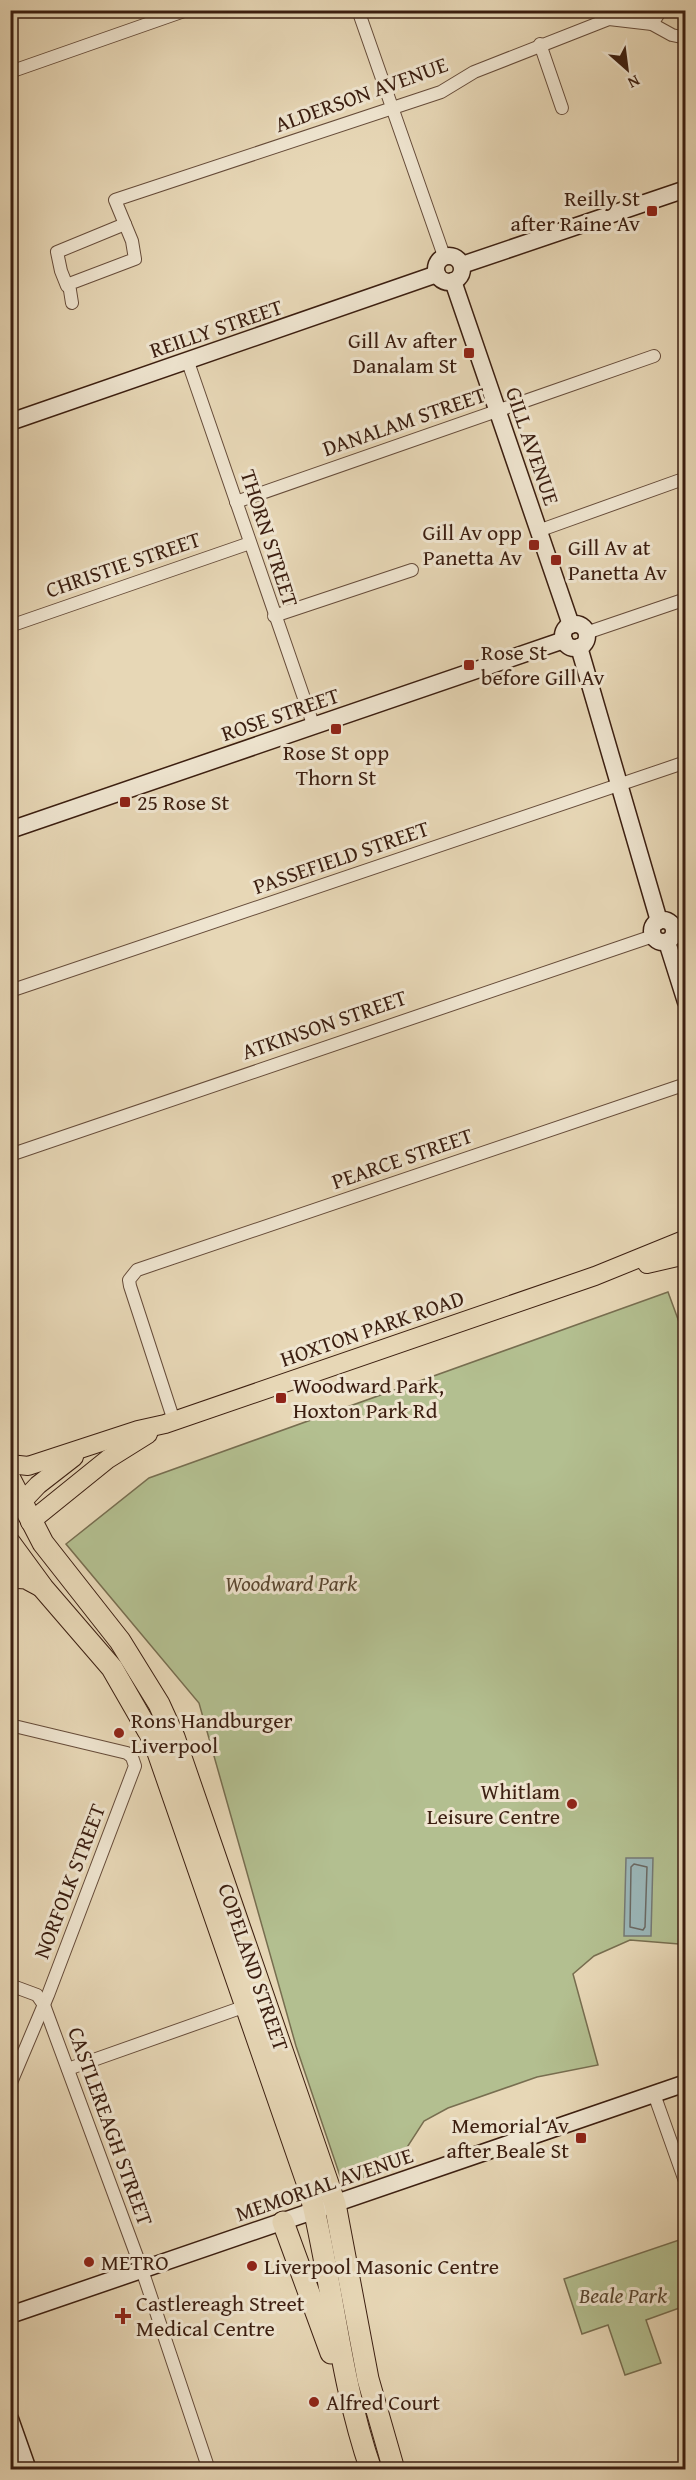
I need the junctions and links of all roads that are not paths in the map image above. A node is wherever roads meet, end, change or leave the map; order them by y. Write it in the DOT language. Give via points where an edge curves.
graph roads {
  1 [pos="187,10"];
  2 [pos="358,10"];
  3 [pos="662,10"];
  4 [pos="607,15"];
  5 [pos="652,24"];
  6 [pos="686,38"];
  7 [pos="540,44"];
  8 [pos="10,72"];
  9 [pos="562,108"];
  10 [pos="393,109"];
  11 [pos="686,189"];
  12 [pos="125,224"];
  13 [pos="444,256"];
  14 [pos="462,265"];
  15 [pos="437,274"];
  16 [pos="453,281"];
  17 [pos="68,286"];
  18 [pos="72,303"];
  19 [pos="654,356"];
  20 [pos="188,362"];
  21 [pos="497,411"];
  22 [pos="10,422"];
  23 [pos="686,478"];
  24 [pos="236,502"];
  25 [pos="538,531"];
  26 [pos="250,543"];
  27 [pos="412,570"];
  28 [pos="686,599"];
  29 [pos="274,616"];
  30 [pos="10,626"];
  31 [pos="575,636"];
  32 [pos="314,727"];
  33 [pos="686,762"];
  34 [pos="620,784"];
  35 [pos="10,830"];
  36 [pos="668,930"];
  37 [pos="10,991"];
  38 [pos="686,1002"];
  39 [pos="686,1084"];
  40 [pos="10,1155"];
  41 [pos="686,1239"];
  42 [pos="686,1255"];
  43 [pos="595,1276"];
  44 [pos="170,1423"];
  45 [pos="107,1440"];
  46 [pos="10,1464"];
  47 [pos="10,1479"];
  48 [pos="20,1514"];
  49 [pos="11,1543"];
  50 [pos="10,1577"];
  51 [pos="43,1588"];
  52 [pos="10,1725"];
  53 [pos="10,1985"];
  54 [pos="44,2005"];
  55 [pos="246,2006"];
  56 [pos="68,2069"];
  57 [pos="686,2083"];
  58 [pos="10,2085"];
  59 [pos="654,2094"];
  60 [pos="686,2184"];
  61 [pos="325,2208"];
  62 [pos="284,2222"];
  63 [pos="142,2270"];
  64 [pos="15,2312"];
  65 [pos="342,2359"];
  66 [pos="10,2419"];
  67 [pos="28,2469"];
  68 [pos="209,2469"];
  69 [pos="371,2469"];
  70 [pos="394,2469"];
  1 -- 8 [label="street"];
  2 -- 10 [label="street"];
  3 -- 5 [label="street"];
  4 -- 5 [label="street, ALDERSON AVENUE"];
  4 -- 7 [label="street, ALDERSON AVENUE"];
  5 -- 6 [label="street, ALDERSON AVENUE"];
  7 -- 9 [label="street"];
  7 -- 10 [label="street, ALDERSON AVENUE" via="474,72 441,92"];
  10 -- 12 [label="street, ALDERSON AVENUE" via="115,200"];
  10 -- 13 [label="street"];
  11 -- 14 [label="street"];
  12 -- 17 [label="street" via="135,259"];
  12 -- 17 [label="street" via="57,252"];
  13 -- 14 [label="street" via="453,256"];
  13 -- 15 [label="street" via="437,262"];
  14 -- 16 [label="street" via="459,277"];
  15 -- 16 [label="street" via="445,282"];
  15 -- 20 [label="street, REILLY STREET"];
  16 -- 21 [label="street, GILL AVENUE"];
  17 -- 18 [label="street"];
  19 -- 21 [label="street, DANALAM STREET"];
  20 -- 22 [label="street, REILLY STREET"];
  20 -- 24 [label="street, THORN STREET"];
  21 -- 24 [label="street, DANALAM STREET"];
  21 -- 25 [label="street, GILL AVENUE"];
  23 -- 25 [label="street"];
  24 -- 26 [label="street, THORN STREET"];
  25 -- 31 [label="street, GILL AVENUE"];
  26 -- 29 [label="street, THORN STREET"];
  26 -- 30 [label="street, CHRISTIE STREET"];
  27 -- 29 [label="street"];
  28 -- 31 [label="street, ROSE STREET"];
  29 -- 32 [label="street, THORN STREET"];
  31 -- 32 [label="street, ROSE STREET"];
  31 -- 34 [label="street, GILL AVENUE"];
  32 -- 35 [label="street, ROSE STREET"];
  33 -- 34 [label="street, PASSEFIELD STREET"];
  34 -- 36 [label="street, GILL AVENUE"];
  34 -- 37 [label="street, PASSEFIELD STREET"];
  36 -- 38 [label="street, GILL AVENUE"];
  36 -- 40 [label="street, ATKINSON STREET"];
  39 -- 44 [label="street, PEARCE STREET" via="133,1274 130,1286"];
  41 -- 43 [label="main road, HOXTON PARK ROAD"];
  42 -- 43 [label="main road, HOXTON PARK ROAD"];
  43 -- 44 [label="main road, HOXTON PARK ROAD"];
  44 -- 45 [label="main road, HOXTON PARK ROAD"];
  44 -- 48 [label="main road, HOXTON PARK ROAD"];
  45 -- 46 [label="main road, HOXTON PARK ROAD" via="28,1466"];
  45 -- 48 [label="main road, HOXTON PARK ROAD" via="71,1458"];
  47 -- 48 [label="highway, COPELAND STREET"];
  48 -- 49 [label="highway"];
  48 -- 61 [label="highway, COPELAND STREET" via="120,1641 159,1704 174,1737"];
  49 -- 51 [label="highway, COPELAND STREET"];
  50 -- 51 [label="highway" via="26,1578"];
  51 -- 55 [label="highway, COPELAND STREET" via="112,1668 154,1741"];
  52 -- 54 [label="street, NORFOLK STREET" via="132,1757 135,1766"];
  53 -- 54 [label="street, CASTLEREAGH STREET" via="37,1995"];
  54 -- 56 [label="street, CASTLEREAGH STREET"];
  54 -- 58 [label="street, NORFOLK STREET"];
  55 -- 56 [label="street"];
  55 -- 61 [label="highway, COPELAND STREET"];
  56 -- 63 [label="street, CASTLEREAGH STREET"];
  57 -- 59 [label="street, MEMORIAL AVENUE"];
  59 -- 60 [label="street"];
  59 -- 61 [label="street, MEMORIAL AVENUE"];
  61 -- 62 [label="street, MEMORIAL AVENUE"];
  61 -- 65 [label="highway, COPELAND STREET"];
  61 -- 70 [label="highway, COPELAND STREET"];
  62 -- 63 [label="street, MEMORIAL AVENUE"];
  62 -- 65 [label="highway" via="332,2354"];
  63 -- 64 [label="street, MEMORIAL AVENUE"];
  63 -- 68 [label="street, CASTLEREAGH STREET"];
  65 -- 69 [label="highway, COPELAND STREET"];
  66 -- 67 [label="street"];
}
